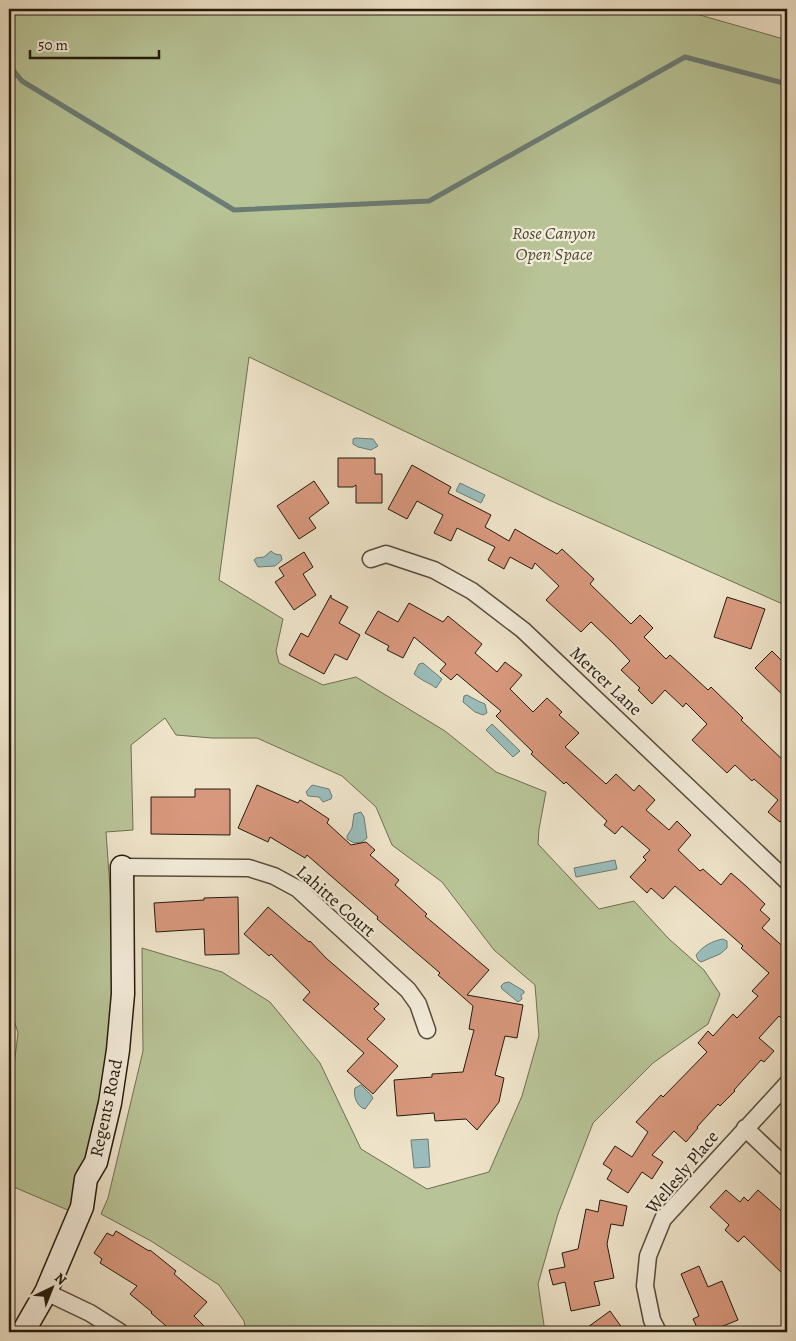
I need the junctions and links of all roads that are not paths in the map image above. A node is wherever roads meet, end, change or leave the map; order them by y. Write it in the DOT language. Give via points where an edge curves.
graph roads {
  1 [pos="371,558"];
  2 [pos="122,867"];
  3 [pos="787,880"];
  4 [pos="427,1030"];
  5 [pos="787,1084"];
  6 [pos="745,1128"];
  7 [pos="787,1168"];
  8 [pos="46,1292"];
  9 [pos="23,1332"];
  10 [pos="120,1332"];
  11 [pos="658,1332"];
  1 -- 3 [label="street, Mercer Lane" via="386,554 434,570 472,591 523,630"];
  2 -- 4 [label="street, Lahitte Court" via="250,868 285,881 408,990 418,1004"];
  2 -- 8 [label="street, Regents Road" via="123,994 110,1103 96,1162 86,1179 82,1207"];
  5 -- 6 [label="street, Wellesly Place"];
  6 -- 7 [label="street"];
  6 -- 11 [label="street, Wellesly Place" via="663,1219 648,1256 645,1286 652,1320"];
  8 -- 9 [label="street, Regents Road"];
  8 -- 10 [label="street"];
}
